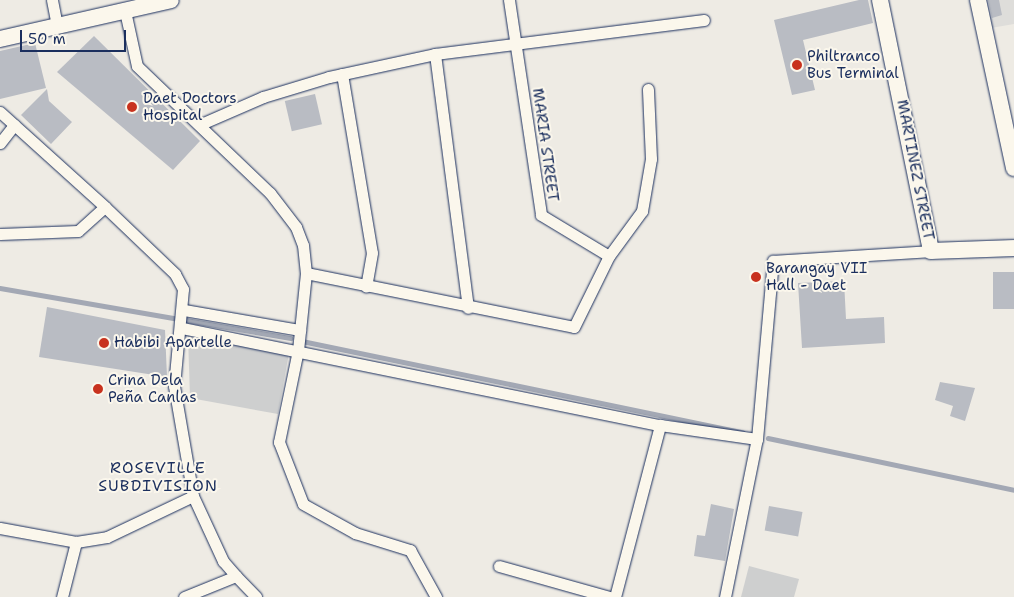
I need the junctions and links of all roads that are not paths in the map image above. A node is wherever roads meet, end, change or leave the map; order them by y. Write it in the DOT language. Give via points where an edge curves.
graph roads {
  1 [pos="52,0"];
  2 [pos="171,0"];
  3 [pos="509,0"];
  4 [pos="880,0"];
  5 [pos="978,0"];
  6 [pos="125,11"];
  7 [pos="704,20"];
  8 [pos="57,26"];
  9 [pos="0,39"];
  10 [pos="515,42"];
  11 [pos="435,54"];
  12 [pos="342,74"];
  13 [pos="648,89"];
  14 [pos="0,112"];
  15 [pos="201,124"];
  16 [pos="14,125"];
  17 [pos="0,143"];
  18 [pos="1014,168"];
  19 [pos="105,206"];
  20 [pos="0,234"];
  21 [pos="1014,248"];
  22 [pos="931,252"];
  23 [pos="609,256"];
  24 [pos="306,273"];
  25 [pos="366,286"];
  26 [pos="468,308"];
  27 [pos="184,310"];
  28 [pos="182,328"];
  29 [pos="300,330"];
  30 [pos="298,350"];
  31 [pos="660,425"];
  32 [pos="757,439"];
  33 [pos="194,496"];
  34 [pos="0,528"];
  35 [pos="76,542"];
  36 [pos="499,566"];
  37 [pos="236,576"];
  38 [pos="62,597"];
  39 [pos="184,597"];
  40 [pos="256,597"];
  41 [pos="436,597"];
  42 [pos="609,597"];
  43 [pos="615,597"];
  44 [pos="726,597"];
  1 -- 8 [label="street"];
  2 -- 6 [label="street"];
  3 -- 10 [label="street, MARIA STREET"];
  4 -- 22 [label="street, MARTINEZ STREET"];
  5 -- 18 [label="street"];
  6 -- 8 [label="street"];
  6 -- 15 [label="street" via="138,66"];
  7 -- 10 [label="street"];
  8 -- 9 [label="street"];
  10 -- 11 [label="street"];
  10 -- 23 [label="street, MARIA STREET" via="541,215"];
  11 -- 12 [label="street"];
  11 -- 26 [label="street"];
  12 -- 15 [label="street" via="263,97"];
  12 -- 25 [label="street" via="372,253"];
  13 -- 23 [label="street" via="647,191 642,211"];
  14 -- 16 [label="street"];
  15 -- 24 [label="street" via="285,211 303,244"];
  16 -- 17 [label="street"];
  16 -- 19 [label="street"];
  19 -- 20 [label="street" via="78,231"];
  19 -- 27 [label="street" via="175,274 183,289"];
  21 -- 22 [label="street"];
  22 -- 32 [label="street" via="773,260"];
  23 -- 26 [label="street" via="574,327"];
  24 -- 25 [label="street"];
  24 -- 29 [label="street"];
  25 -- 26 [label="street"];
  27 -- 28 [label="street"];
  27 -- 29 [label="street"];
  28 -- 30 [label="street"];
  28 -- 33 [label="street" via="174,386"];
  29 -- 30 [label="street"];
  30 -- 31 [label="street"];
  30 -- 41 [label="street" via="279,442 303,504 355,533 410,550"];
  31 -- 32 [label="street"];
  31 -- 43 [label="street"];
  32 -- 44 [label="street"];
  33 -- 35 [label="street" via="107,537"];
  33 -- 37 [label="street" via="223,561"];
  34 -- 35 [label="street"];
  35 -- 38 [label="street"];
  36 -- 42 [label="street"];
  37 -- 39 [label="street"];
  37 -- 40 [label="street"];
}
